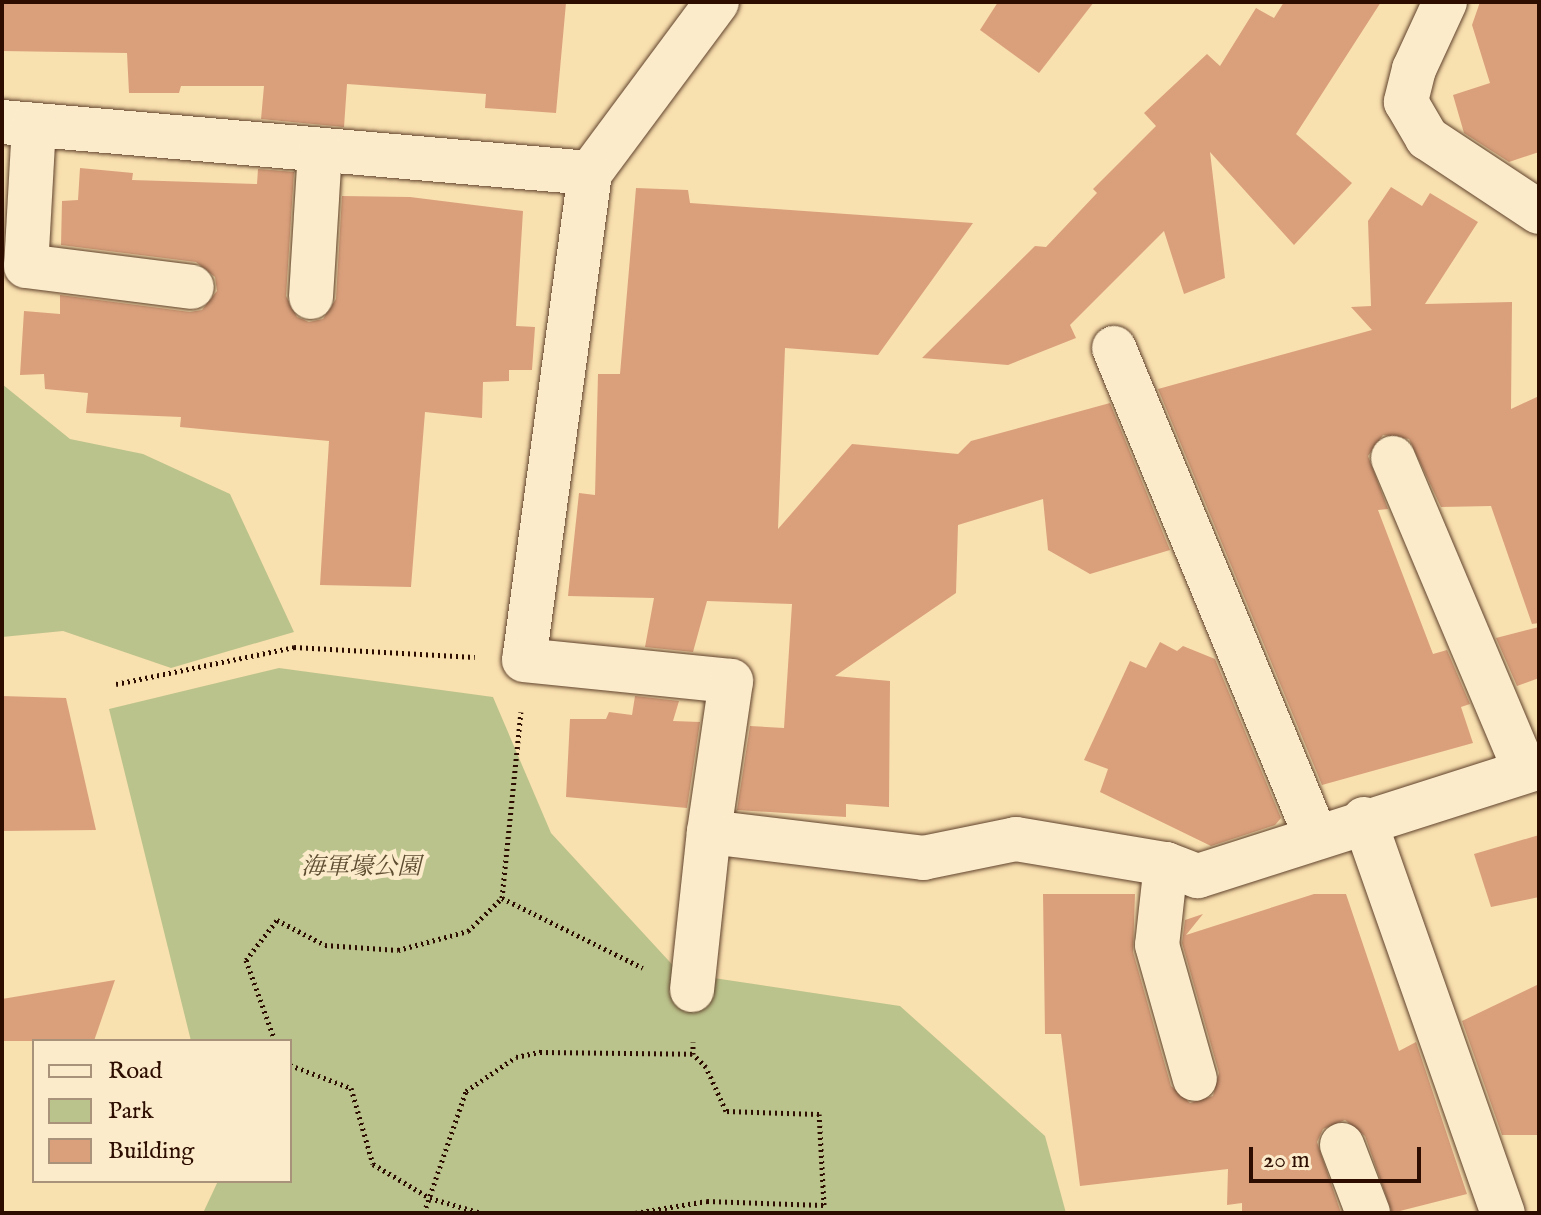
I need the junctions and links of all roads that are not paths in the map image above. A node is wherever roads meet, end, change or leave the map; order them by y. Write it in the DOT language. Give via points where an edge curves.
graph roads {
  1 [pos="717,2"];
  2 [pos="1445,2"];
  3 [pos="18,124"];
  4 [pos="320,150"];
  5 [pos="590,173"];
  6 [pos="1539,212"];
  7 [pos="192,287"];
  8 [pos="311,297"];
  9 [pos="1114,348"];
  10 [pos="1393,458"];
  11 [pos="1532,768"];
  12 [pos="1364,819"];
  13 [pos="709,832"];
  14 [pos="1316,837"];
  15 [pos="1166,864"];
  16 [pos="692,990"];
  17 [pos="1195,1079"];
  18 [pos="1342,1145"];
  19 [pos="1368,1213"];
  20 [pos="1503,1213"];
  1 -- 5 [label="street"];
  2 -- 6 [label="street" via="1414,69 1406,102 1427,138"];
  3 -- 4 [label="street"];
  3 -- 7 [label="street" via="26,266"];
  4 -- 5 [label="street"];
  4 -- 8 [label="street"];
  5 -- 13 [label="street" via="524,660 731,681"];
  9 -- 14 [label="street"];
  10 -- 11 [label="street"];
  11 -- 12 [label="street"];
  12 -- 14 [label="street"];
  12 -- 20 [label="street"];
  13 -- 15 [label="street" via="923,858 1016,839"];
  13 -- 16 [label="street"];
  14 -- 15 [label="street" via="1198,876"];
  15 -- 17 [label="street" via="1157,945"];
  18 -- 19 [label="street"];
}
